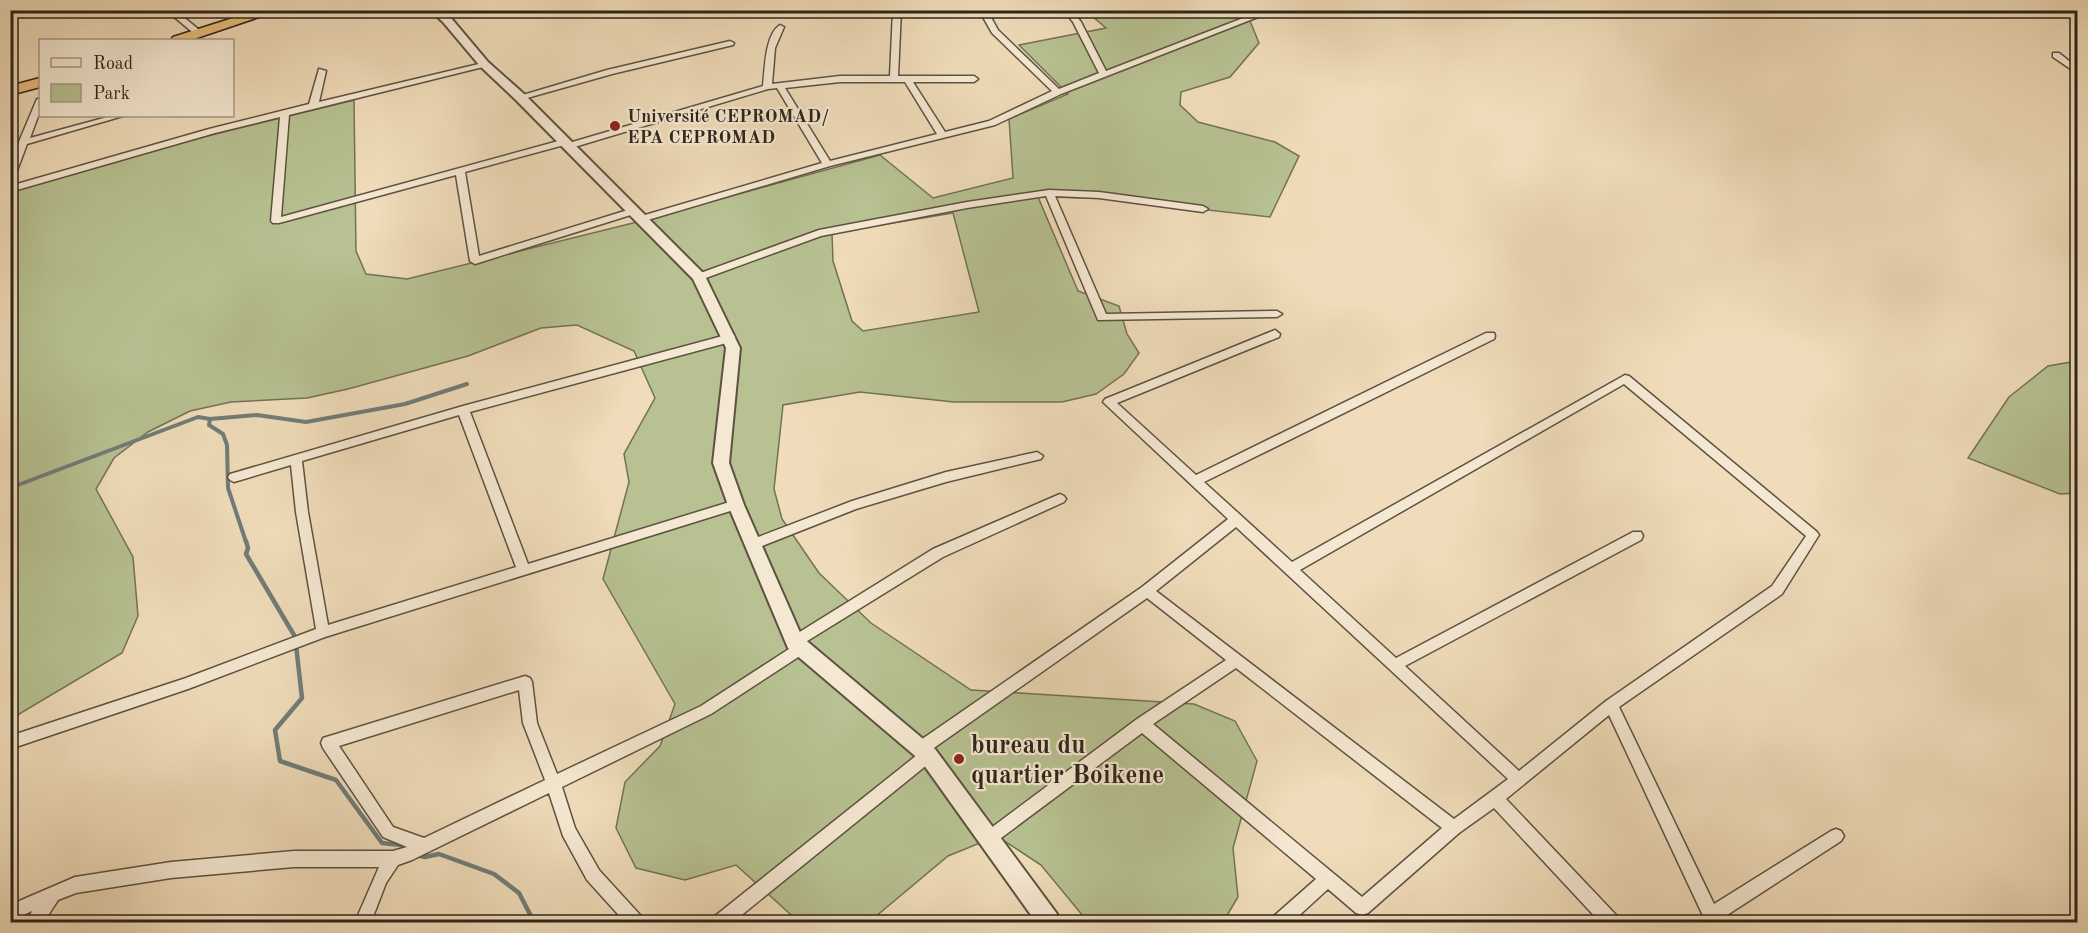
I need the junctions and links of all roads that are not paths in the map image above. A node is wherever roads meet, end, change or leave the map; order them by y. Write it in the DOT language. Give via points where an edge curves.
graph roads {
  1 [pos="170,10"];
  2 [pos="274,10"];
  3 [pos="435,10"];
  4 [pos="897,10"];
  5 [pos="983,10"];
  6 [pos="1068,10"];
  7 [pos="1272,10"];
  8 [pos="780,27"];
  9 [pos="200,34"];
  10 [pos="182,39"];
  11 [pos="730,43"];
  12 [pos="2056,55"];
  13 [pos="484,64"];
  14 [pos="322,71"];
  15 [pos="2078,72"];
  16 [pos="1104,75"];
  17 [pos="894,80"];
  18 [pos="908,80"];
  19 [pos="974,80"];
  20 [pos="39,82"];
  21 [pos="779,85"];
  22 [pos="767,87"];
  23 [pos="10,91"];
  24 [pos="1058,92"];
  25 [pos="520,97"];
  26 [pos="39,104"];
  27 [pos="313,107"];
  28 [pos="285,113"];
  29 [pos="115,117"];
  30 [pos="942,135"];
  31 [pos="24,142"];
  32 [pos="567,144"];
  33 [pos="827,164"];
  34 [pos="460,171"];
  35 [pos="10,176"];
  36 [pos="10,189"];
  37 [pos="1049,193"];
  38 [pos="1203,209"];
  39 [pos="637,215"];
  40 [pos="699,277"];
  41 [pos="1277,314"];
  42 [pos="1275,334"];
  43 [pos="1490,336"];
  44 [pos="730,338"];
  45 [pos="463,410"];
  46 [pos="1037,456"];
  47 [pos="296,459"];
  48 [pos="234,477"];
  49 [pos="1195,481"];
  50 [pos="1060,500"];
  51 [pos="736,505"];
  52 [pos="1236,520"];
  53 [pos="1637,536"];
  54 [pos="752,544"];
  55 [pos="1292,569"];
  56 [pos="524,571"];
  57 [pos="1147,591"];
  58 [pos="323,632"];
  59 [pos="798,645"];
  60 [pos="1237,660"];
  61 [pos="1395,665"];
  62 [pos="1611,705"];
  63 [pos="1142,724"];
  64 [pos="10,743"];
  65 [pos="924,752"];
  66 [pos="1519,780"];
  67 [pos="554,785"];
  68 [pos="1495,798"];
  69 [pos="1455,828"];
  70 [pos="1836,836"];
  71 [pos="988,839"];
  72 [pos="410,852"];
  73 [pos="1328,879"];
  74 [pos="52,894"];
  75 [pos="10,913"];
  76 [pos="1713,919"];
  77 [pos="35,922"];
  78 [pos="363,922"];
  79 [pos="635,922"];
  80 [pos="721,922"];
  81 [pos="1049,922"];
  82 [pos="1280,922"];
  83 [pos="1611,922"];
  1 -- 9 [label="street"];
  2 -- 9 [label="highway"];
  3 -- 13 [label="street"];
  4 -- 17 [label="street"];
  5 -- 24 [label="street" via="995,31"];
  6 -- 16 [label="street"];
  7 -- 16 [label="street"];
  8 -- 22 [label="street" via="771,48"];
  9 -- 10 [label="highway"];
  11 -- 25 [label="street"];
  12 -- 15 [label="street"];
  13 -- 25 [label="street"];
  13 -- 27 [label="street"];
  14 -- 27 [label="street"];
  16 -- 24 [label="street"];
  17 -- 18 [label="street"];
  17 -- 21 [label="street" via="840,79"];
  18 -- 19 [label="street"];
  18 -- 30 [label="street"];
  20 -- 23 [label="highway"];
  21 -- 22 [label="street"];
  21 -- 33 [label="street"];
  22 -- 32 [label="street"];
  24 -- 30 [label="street" via="992,123"];
  25 -- 32 [label="street"];
  26 -- 31 [label="street"];
  27 -- 28 [label="street"];
  28 -- 34 [label="street" via="276,221"];
  28 -- 36 [label="street"];
  29 -- 31 [label="street"];
  30 -- 33 [label="street"];
  31 -- 35 [label="street"];
  32 -- 34 [label="street"];
  32 -- 39 [label="street"];
  33 -- 39 [label="street"];
  34 -- 39 [label="street" via="475,261"];
  37 -- 38 [label="street" via="1099,195"];
  37 -- 40 [label="street" via="819,233"];
  37 -- 41 [label="street" via="1102,318"];
  39 -- 40 [label="street"];
  40 -- 44 [label="street"];
  42 -- 49 [label="street" via="1109,402"];
  43 -- 49 [label="street"];
  44 -- 45 [label="street"];
  44 -- 51 [label="street" via="733,348 721,463"];
  45 -- 47 [label="street"];
  45 -- 56 [label="street"];
  46 -- 54 [label="street" via="946,477 852,506"];
  47 -- 48 [label="street"];
  47 -- 58 [label="street"];
  49 -- 52 [label="street"];
  50 -- 59 [label="street" via="938,553"];
  51 -- 54 [label="street"];
  51 -- 56 [label="street"];
  52 -- 55 [label="street"];
  52 -- 57 [label="street"];
  53 -- 61 [label="street"];
  54 -- 59 [label="street"];
  55 -- 61 [label="street"];
  55 -- 62 [label="street" via="1625,379 1813,536 1777,590"];
  56 -- 58 [label="street"];
  57 -- 60 [label="street"];
  57 -- 65 [label="street"];
  58 -- 64 [label="street"];
  59 -- 65 [label="street"];
  59 -- 67 [label="street" via="706,710"];
  60 -- 63 [label="street"];
  60 -- 69 [label="street"];
  61 -- 66 [label="street"];
  62 -- 66 [label="street"];
  62 -- 76 [label="street"];
  63 -- 71 [label="street"];
  63 -- 73 [label="street"];
  65 -- 71 [label="street"];
  65 -- 80 [label="street"];
  66 -- 68 [label="street"];
  67 -- 72 [label="street"];
  67 -- 72 [label="street" via="530,723 525,682 328,743 388,832"];
  67 -- 79 [label="street" via="568,831 593,875"];
  68 -- 69 [label="street"];
  68 -- 83 [label="street"];
  69 -- 73 [label="street" via="1362,907"];
  70 -- 76 [label="street"];
  71 -- 81 [label="street"];
  72 -- 74 [label="street" via="171,870 75,885"];
  72 -- 78 [label="street" via="380,878"];
  73 -- 82 [label="street"];
  74 -- 75 [label="street"];
  74 -- 77 [label="street"];
}
